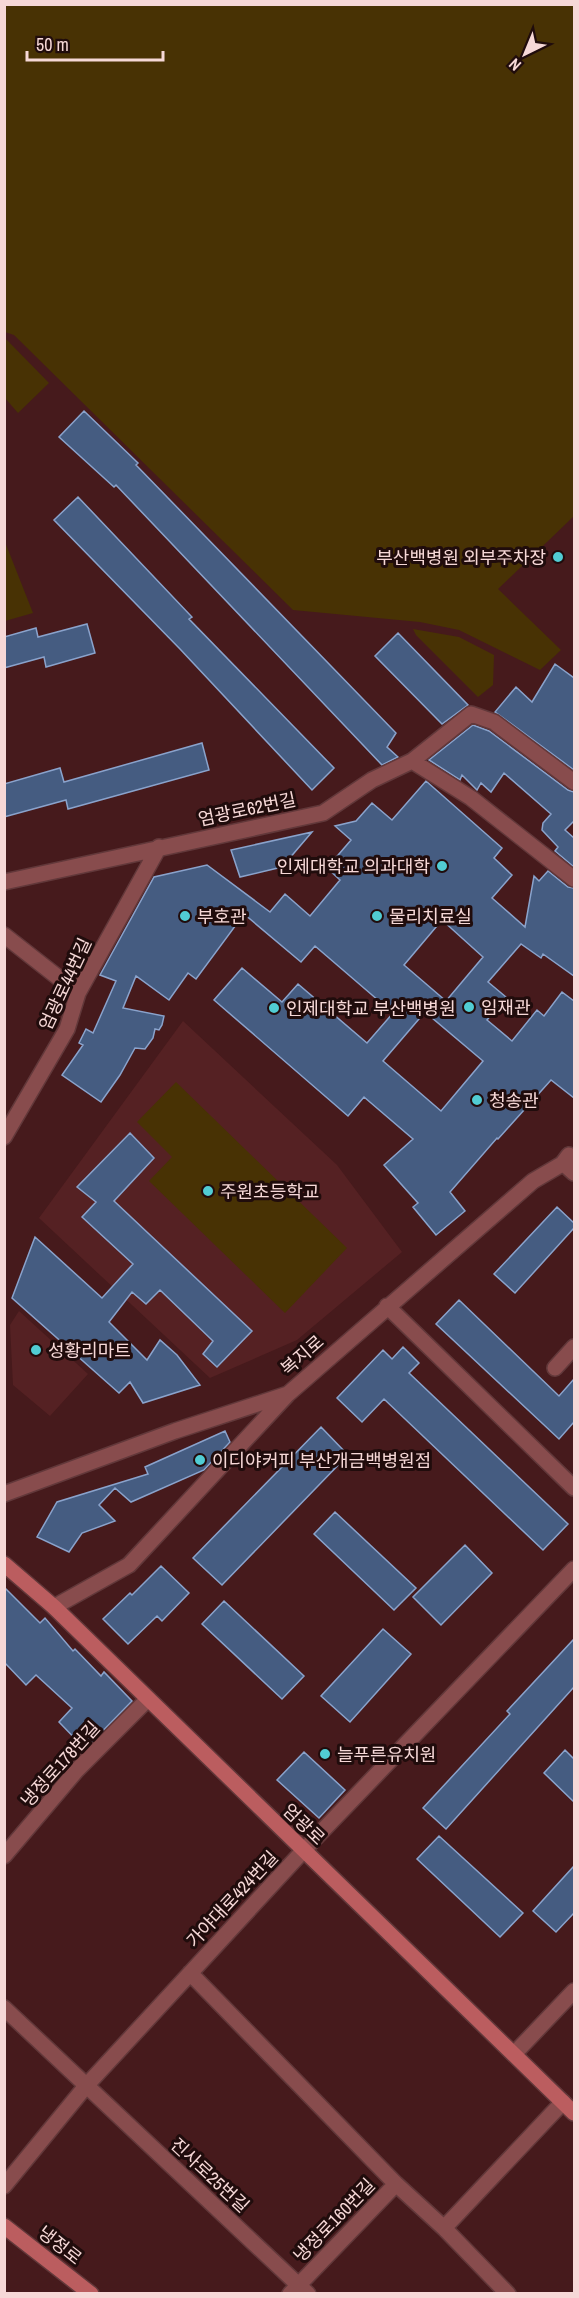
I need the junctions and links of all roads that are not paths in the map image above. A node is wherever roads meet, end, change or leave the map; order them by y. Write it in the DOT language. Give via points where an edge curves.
graph roads {
  1 [pos="412,760"];
  2 [pos="574,782"];
  3 [pos="159,847"];
  4 [pos="574,879"];
  5 [pos="4,882"];
  6 [pos="4,935"];
  7 [pos="78,993"];
  8 [pos="4,1137"];
  9 [pos="574,1148"];
  10 [pos="571,1164"];
  11 [pos="387,1306"];
  12 [pos="574,1347"];
  13 [pos="555,1368"];
  14 [pos="288,1394"];
  15 [pos="4,1482"];
  16 [pos="29,1485"];
  17 [pos="574,1488"];
  18 [pos="4,1494"];
  19 [pos="4,1564"];
  20 [pos="574,1569"];
  21 [pos="54,1607"];
  22 [pos="148,1700"];
  23 [pos="303,1851"];
  24 [pos="4,1856"];
  25 [pos="190,1973"];
  26 [pos="574,1991"];
  27 [pos="4,2008"];
  28 [pos="514,2054"];
  29 [pos="285,2071"];
  30 [pos="86,2086"];
  31 [pos="569,2108"];
  32 [pos="396,2184"];
  33 [pos="4,2186"];
  34 [pos="4,2226"];
  35 [pos="444,2228"];
  36 [pos="299,2291"];
  37 [pos="91,2294"];
  38 [pos="508,2294"];
  1 -- 2 [label="street, 엄광로62번길" via="471,714 494,722"];
  1 -- 3 [label="street, 엄광로62번길" via="372,780 322,813"];
  1 -- 4 [label="street" via="471,798"];
  3 -- 5 [label="street, 엄광로62번길"];
  3 -- 7 [label="street, 엄광로44번길"];
  6 -- 7 [label="street"];
  7 -- 8 [label="street, 엄광로44번길" via="67,1029"];
  9 -- 10 [label="street"];
  10 -- 11 [label="street, 복지로" via="533,1181"];
  11 -- 14 [label="street, 복지로"];
  11 -- 17 [label="street"];
  12 -- 13 [label="street"];
  14 -- 16 [label="street, 복지로"];
  14 -- 21 [label="street" via="129,1565"];
  15 -- 16 [label="street"];
  16 -- 18 [label="street, 복지로"];
  19 -- 21 [label="main road, 엄광로"];
  20 -- 23 [label="street, 가야대로424번길"];
  21 -- 22 [label="main road, 엄광로"];
  22 -- 23 [label="main road, 엄광로"];
  22 -- 24 [label="street, 냉정로178번길" via="76,1772"];
  23 -- 25 [label="street, 가야대로424번길"];
  23 -- 28 [label="main road, 엄광로"];
  25 -- 29 [label="street, 가야대로424번길"];
  25 -- 30 [label="street, 가야대로424번길"];
  26 -- 28 [label="street"];
  27 -- 30 [label="street"];
  28 -- 31 [label="main road, 엄광로"];
  29 -- 32 [label="street, 냉정로160번길"];
  30 -- 33 [label="street, 가야대로424번길"];
  30 -- 36 [label="street, 진사로25번길"];
  31 -- 35 [label="street"];
  32 -- 35 [label="street"];
  32 -- 36 [label="street, 냉정로160번길"];
  34 -- 37 [label="main road, 냉정로"];
  35 -- 38 [label="street"];
}
